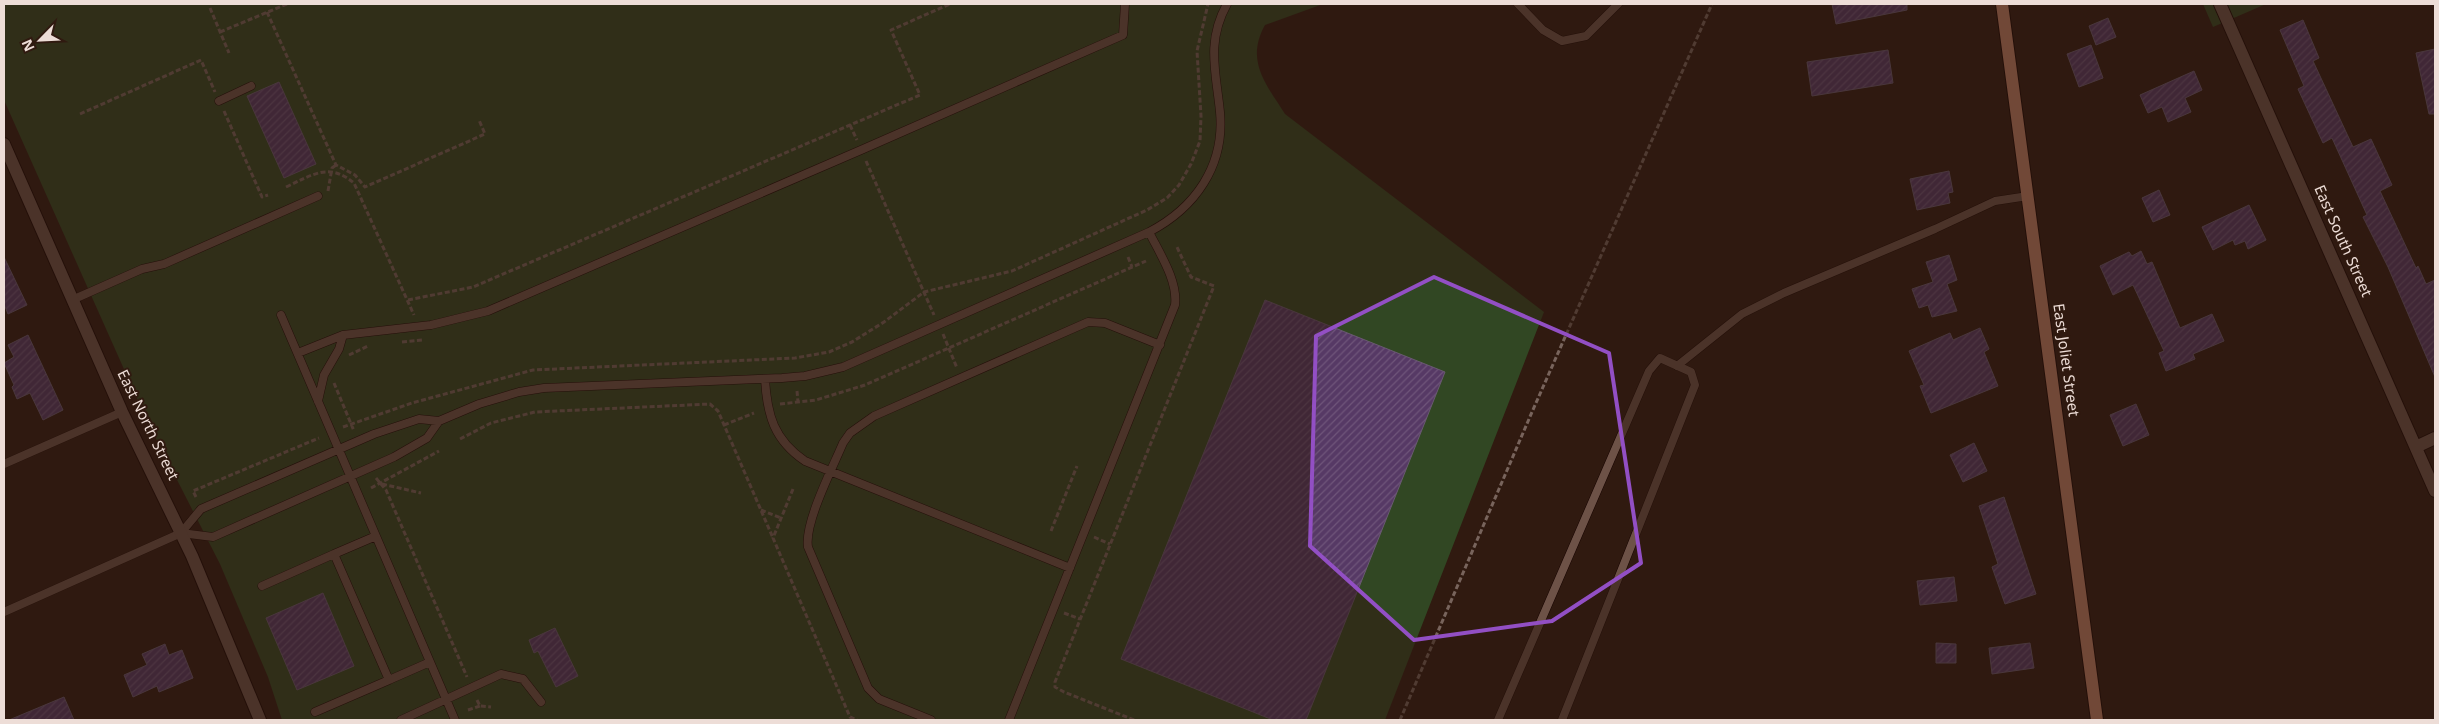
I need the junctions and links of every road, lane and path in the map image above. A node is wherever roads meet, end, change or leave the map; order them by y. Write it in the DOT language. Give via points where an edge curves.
graph roads {
  1 [pos="287,4"];
  2 [pos="950,4"];
  3 [pos="1124,4"];
  4 [pos="1208,4"];
  5 [pos="1227,4"];
  6 [pos="1518,4"];
  7 [pos="1618,4"];
  8 [pos="1712,4"];
  9 [pos="2002,4"];
  10 [pos="2220,4"];
  11 [pos="210,8"];
  12 [pos="267,12"];
  13 [pos="220,32"];
  14 [pos="230,53"];
  15 [pos="252,86"];
  16 [pos="219,100"];
  17 [pos="80,114"];
  18 [pos="479,120"];
  19 [pos="850,125"];
  20 [pos="857,141"];
  21 [pos="4,144"];
  22 [pos="866,160"];
  23 [pos="336,165"];
  24 [pos="331,172"];
  25 [pos="286,187"];
  26 [pos="328,194"];
  27 [pos="268,195"];
  28 [pos="318,196"];
  29 [pos="2028,196"];
  30 [pos="1113,225"];
  31 [pos="1116,232"];
  32 [pos="1149,232"];
  33 [pos="1176,245"];
  34 [pos="1128,257"];
  35 [pos="1146,261"];
  36 [pos="1132,267"];
  37 [pos="924,292"];
  38 [pos="72,300"];
  39 [pos="408,300"];
  40 [pos="281,315"];
  41 [pos="415,316"];
  42 [pos="939,325"];
  43 [pos="343,335"];
  44 [pos="423,340"];
  45 [pos="394,343"];
  46 [pos="374,345"];
  47 [pos="1160,345"];
  48 [pos="949,348"];
  49 [pos="298,353"];
  50 [pos="346,357"];
  51 [pos="795,358"];
  52 [pos="795,364"];
  53 [pos="1677,366"];
  54 [pos="962,377"];
  55 [pos="334,378"];
  56 [pos="765,379"];
  57 [pos="797,391"];
  58 [pos="318,401"];
  59 [pos="798,402"];
  60 [pos="779,404"];
  61 [pos="122,412"];
  62 [pos="754,413"];
  63 [pos="439,421"];
  64 [pos="351,425"];
  65 [pos="724,425"];
  66 [pos="343,427"];
  67 [pos="354,432"];
  68 [pos="319,438"];
  69 [pos="2435,438"];
  70 [pos="460,439"];
  71 [pos="2416,447"];
  72 [pos="339,450"];
  73 [pos="439,451"];
  74 [pos="4,464"];
  75 [pos="1077,466"];
  76 [pos="830,472"];
  77 [pos="350,476"];
  78 [pos="374,476"];
  79 [pos="381,484"];
  80 [pos="371,488"];
  81 [pos="793,489"];
  82 [pos="2435,491"];
  83 [pos="421,493"];
  84 [pos="196,497"];
  85 [pos="760,510"];
  86 [pos="781,518"];
  87 [pos="1050,531"];
  88 [pos="181,533"];
  89 [pos="1084,534"];
  90 [pos="376,536"];
  91 [pos="774,538"];
  92 [pos="1110,544"];
  93 [pos="334,554"];
  94 [pos="1070,568"];
  95 [pos="262,586"];
  96 [pos="1054,609"];
  97 [pos="4,612"];
  98 [pos="1080,619"];
  99 [pos="430,662"];
  100 [pos="467,677"];
  101 [pos="389,680"];
  102 [pos="446,700"];
  103 [pos="477,700"];
  104 [pos="541,702"];
  105 [pos="480,706"];
  106 [pos="491,707"];
  107 [pos="468,710"];
  108 [pos="315,712"];
  109 [pos="260,720"];
  110 [pos="401,720"];
  111 [pos="455,720"];
  112 [pos="857,720"];
  113 [pos="931,720"];
  114 [pos="1009,720"];
  115 [pos="1134,720"];
  116 [pos="1400,720"];
  117 [pos="1498,720"];
  118 [pos="1562,720"];
  119 [pos="2098,720"];
  1 -- 12 [label="path"];
  2 -- 19 [label="path" via="891,30 920,95"];
  3 -- 43 [label="lane" via="1123,35 506,303 449,322"];
  4 -- 30 [label="path" via="1197,51 1201,129 1192,164 1167,198"];
  5 -- 32 [label="lane" via="1213,45 1212,62 1221,128 1214,164 1182,211"];
  6 -- 7 [label="lane" via="1543,30 1562,41 1586,36"];
  8 -- 116 [label="path"];
  9 -- 29 [label="main road, East Joliet Street"];
  10 -- 71 [label="street, East South Street"];
  11 -- 13 [label="path"];
  12 -- 13 [label="path"];
  12 -- 23 [label="path"];
  13 -- 14 [label="path"];
  15 -- 16 [label="lane"];
  16 -- 17 [label="path" via="201,60"];
  16 -- 27 [label="path" via="262,197"];
  18 -- 23 [label="path" via="485,134 365,187 355,176"];
  19 -- 20 [label="path"];
  19 -- 39 [label="path" via="473,287"];
  21 -- 38 [label="street, East North Street"];
  22 -- 37 [label="path"];
  23 -- 24 [label="path"];
  24 -- 25 [label="path" via="321,171"];
  24 -- 26 [label="path"];
  24 -- 39 [label="path" via="349,179 358,189"];
  28 -- 38 [label="lane" via="164,264 142,269"];
  29 -- 53 [label="lane" via="1995,201 1784,293 1742,314"];
  29 -- 119 [label="main road, East Joliet Street"];
  30 -- 31 [label="path"];
  30 -- 37 [label="path" via="1001,276"];
  32 -- 42 [label="lane"];
  32 -- 47 [label="lane" via="1176,295"];
  33 -- 92 [label="path" via="1191,277 1214,286"];
  34 -- 36 [label="path"];
  35 -- 36 [label="path"];
  36 -- 48 [label="path"];
  37 -- 42 [label="path"];
  37 -- 51 [label="path" via="852,342 829,352"];
  38 -- 61 [label="street, East North Street"];
  39 -- 41 [label="path"];
  40 -- 49 [label="lane"];
  42 -- 48 [label="path"];
  42 -- 56 [label="lane" via="842,367 805,376"];
  43 -- 49 [label="lane"];
  43 -- 58 [label="lane" via="324,375"];
  44 -- 45 [label="path"];
  46 -- 50 [label="path"];
  47 -- 54 [label="lane" via="1105,323 1088,322"];
  47 -- 89 [label="lane"];
  48 -- 54 [label="path"];
  48 -- 59 [label="path" via="848,392"];
  49 -- 58 [label="lane"];
  51 -- 52 [label="path"];
  51 -- 64 [label="path" via="533,370 412,403"];
  53 -- 117 [label="lane" via="1660,358 1649,371"];
  53 -- 118 [label="lane" via="1691,372 1695,386"];
  54 -- 76 [label="lane" via="858,426 843,443"];
  55 -- 64 [label="path"];
  56 -- 63 [label="lane" via="531,390 478,404"];
  56 -- 76 [label="lane" via="770,418 780,436 796,455"];
  57 -- 59 [label="path"];
  58 -- 72 [label="lane"];
  59 -- 60 [label="path"];
  61 -- 74 [label="lane"];
  61 -- 88 [label="street, East North Street"];
  62 -- 65 [label="path"];
  63 -- 72 [label="lane" via="419,419"];
  63 -- 77 [label="lane" via="427,438 394,458"];
  64 -- 66 [label="path"];
  64 -- 67 [label="path"];
  65 -- 70 [label="path" via="716,408 708,404 562,410 504,419"];
  65 -- 85 [label="path"];
  68 -- 84 [label="path" via="194,491"];
  69 -- 71 [label="street"];
  71 -- 82 [label="street, East South Street"];
  72 -- 77 [label="lane"];
  72 -- 88 [label="lane" via="201,509"];
  73 -- 79 [label="path"];
  75 -- 87 [label="path"];
  76 -- 94 [label="lane"];
  76 -- 113 [label="lane" via="808,532 808,547 868,688 879,699"];
  77 -- 88 [label="lane" via="213,537"];
  77 -- 90 [label="lane"];
  78 -- 79 [label="path"];
  79 -- 80 [label="path"];
  79 -- 83 [label="path"];
  79 -- 100 [label="path"];
  81 -- 86 [label="path"];
  85 -- 86 [label="path"];
  85 -- 91 [label="path"];
  86 -- 91 [label="path"];
  88 -- 97 [label="lane"];
  88 -- 109 [label="street, East North Street"];
  89 -- 92 [label="path"];
  89 -- 94 [label="lane"];
  90 -- 93 [label="lane"];
  90 -- 99 [label="lane"];
  91 -- 112 [label="path" via="850,718"];
  92 -- 98 [label="path"];
  93 -- 95 [label="lane"];
  93 -- 101 [label="lane"];
  94 -- 96 [label="lane"];
  96 -- 98 [label="path"];
  96 -- 114 [label="lane"];
  98 -- 115 [label="path" via="1055,687"];
  99 -- 101 [label="lane"];
  99 -- 102 [label="lane"];
  101 -- 108 [label="lane"];
  102 -- 104 [label="lane" via="501,674 524,679"];
  102 -- 110 [label="lane"];
  102 -- 111 [label="lane"];
  103 -- 105 [label="path"];
  105 -- 106 [label="path"];
  105 -- 107 [label="path"];
}
